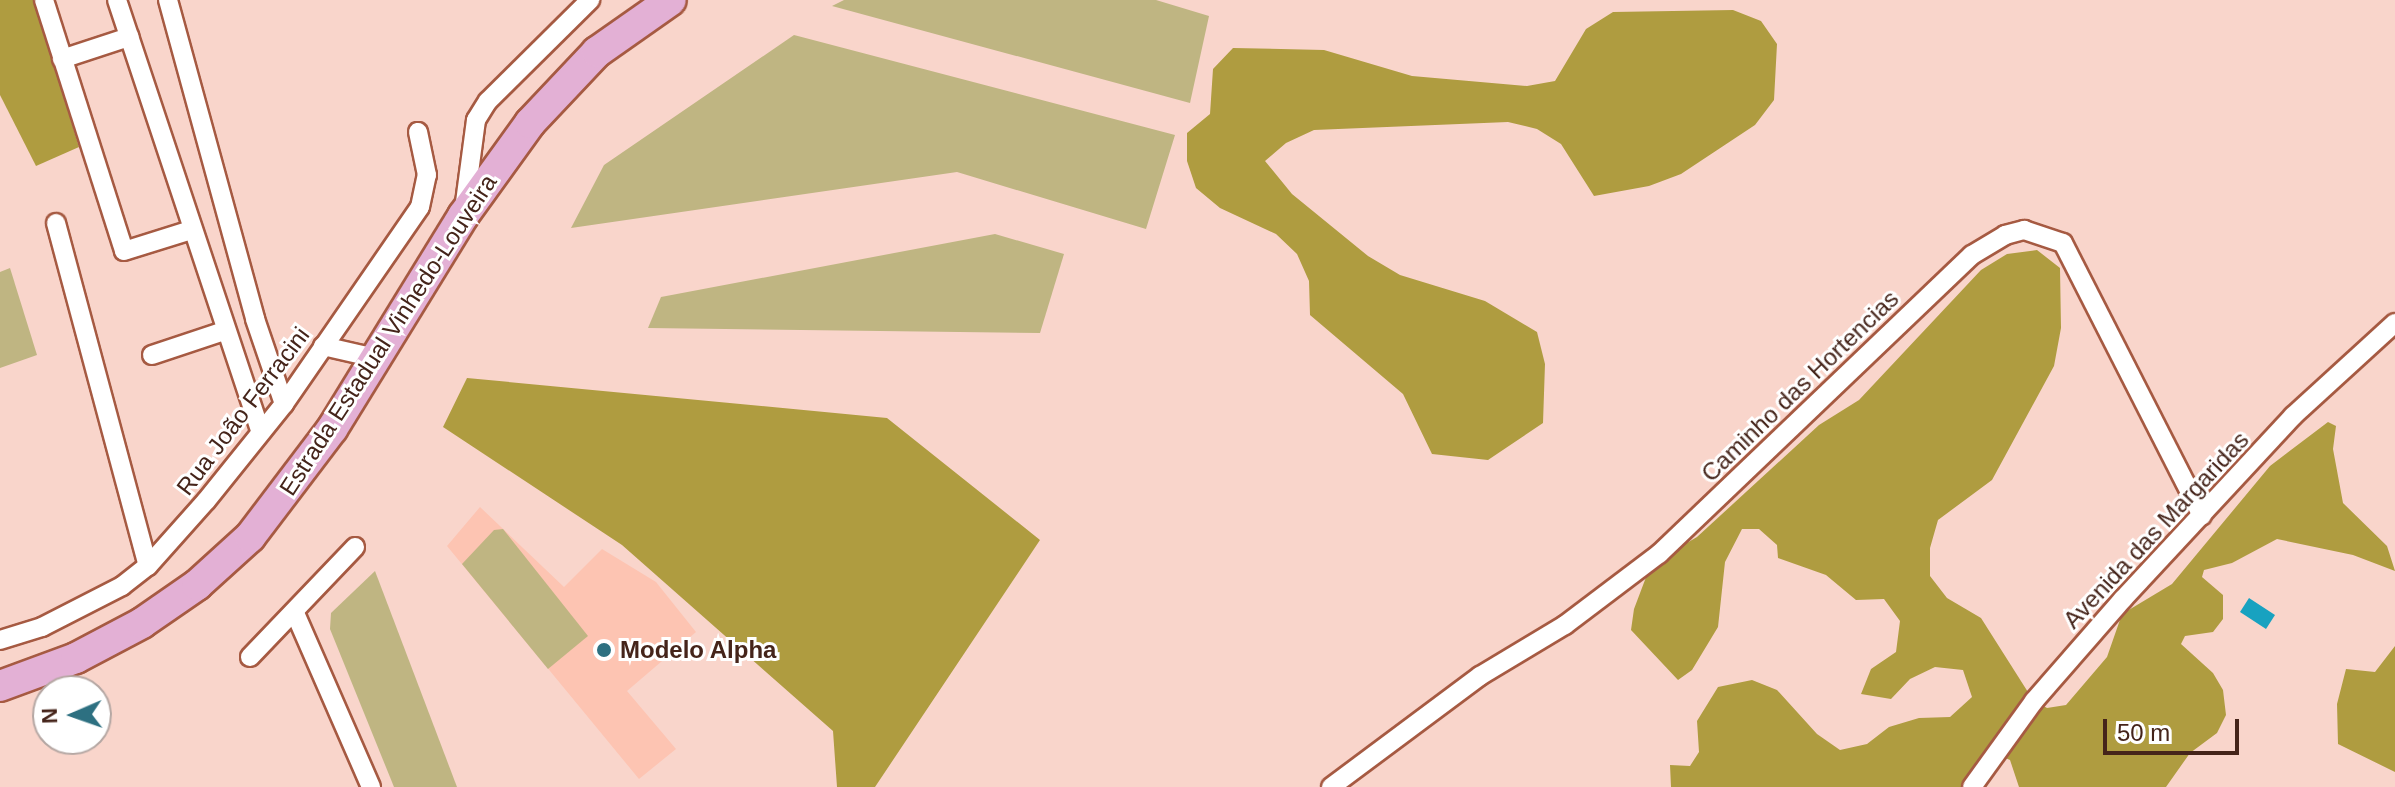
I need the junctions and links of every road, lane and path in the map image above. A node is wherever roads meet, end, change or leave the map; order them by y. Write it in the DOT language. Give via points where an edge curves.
graph roads {
  1 [pos="44,0"];
  2 [pos="117,0"];
  3 [pos="168,0"];
  4 [pos="590,0"];
  5 [pos="671,0"];
  6 [pos="129,37"];
  7 [pos="62,59"];
  8 [pos="418,132"];
  9 [pos="463,216"];
  10 [pos="56,223"];
  11 [pos="191,230"];
  12 [pos="2395,323"];
  13 [pos="224,331"];
  14 [pos="323,346"];
  15 [pos="152,355"];
  16 [pos="376,358"];
  17 [pos="284,404"];
  18 [pos="260,431"];
  19 [pos="2202,516"];
  20 [pos="355,547"];
  21 [pos="148,566"];
  22 [pos="295,613"];
  23 [pos="0,640"];
  24 [pos="250,657"];
  25 [pos="0,686"];
  26 [pos="371,787"];
  27 [pos="1331,787"];
  28 [pos="1972,787"];
  1 -- 7 [label="street"];
  2 -- 6 [label="street"];
  3 -- 17 [label="street"];
  4 -- 9 [label="street" via="488,101 476,120"];
  5 -- 9 [label="main road, Estrada Estadual Vinhedo-Louveira" via="597,52 552,98"];
  6 -- 7 [label="street"];
  6 -- 11 [label="street"];
  7 -- 11 [label="street" via="124,251"];
  8 -- 14 [label="street, Rua João Ferracini" via="427,175 420,207"];
  9 -- 16 [label="main road, Estrada Estadual Vinhedo-Louveira"];
  10 -- 21 [label="street"];
  11 -- 13 [label="street"];
  12 -- 19 [label="street, Avenida das Margaridas" via="2293,416"];
  13 -- 15 [label="street"];
  13 -- 18 [label="street"];
  14 -- 16 [label="street"];
  14 -- 17 [label="street, Rua João Ferracini"];
  16 -- 25 [label="main road, Estrada Estadual Vinhedo-Louveira" via="275,508 226,561 171,605 107,643"];
  17 -- 18 [label="street, Rua João Ferracini"];
  18 -- 21 [label="street, Rua João Ferracini"];
  19 -- 27 [label="street, Caminho das Hortencias" via="2063,243 2024,230 2005,235 1972,255 1659,554 1565,625 1480,676"];
  19 -- 28 [label="street, Avenida das Margaridas" via="2034,701"];
  20 -- 22 [label="street"];
  21 -- 23 [label="street, Rua João Ferracini" via="102,600"];
  22 -- 24 [label="street"];
  22 -- 26 [label="street"];
}
